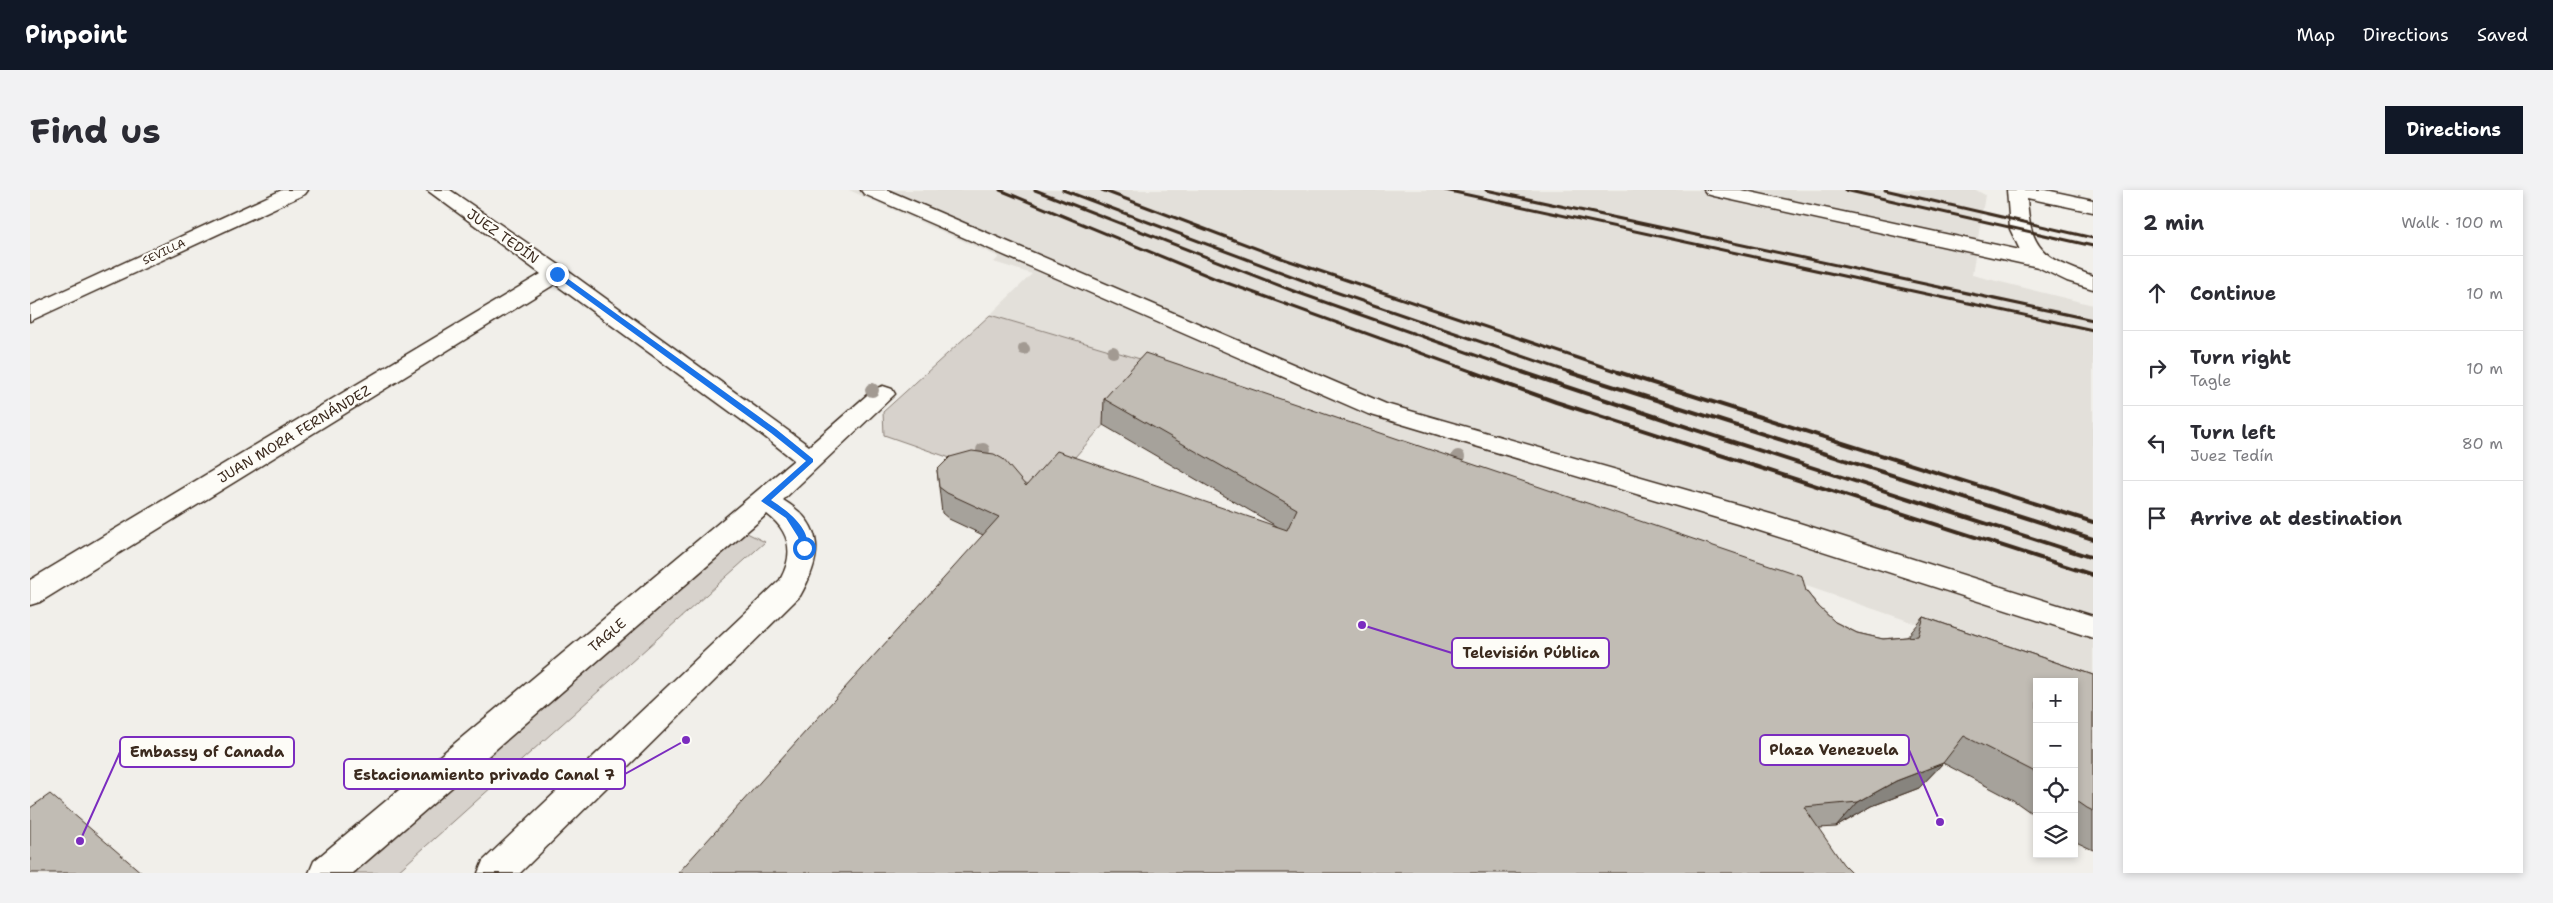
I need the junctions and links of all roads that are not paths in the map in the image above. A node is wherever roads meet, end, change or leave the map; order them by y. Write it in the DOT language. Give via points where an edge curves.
graph roads {
  1 [pos="298,190"];
  2 [pos="438,190"];
  3 [pos="871,190"];
  4 [pos="1714,190"];
  5 [pos="2018,190"];
  6 [pos="2093,206"];
  7 [pos="2046,262"];
  8 [pos="557,274"];
  9 [pos="2093,284"];
  10 [pos="30,314"];
  11 [pos="883,394"];
  12 [pos="811,461"];
  13 [pos="765,501"];
  14 [pos="30,594"];
  15 [pos="2093,627"];
  16 [pos="328,873"];
  17 [pos="496,873"];
  1 -- 10 [label="street, SEVILLA"];
  2 -- 8 [label="street, JUEZ TEDÍN"];
  3 -- 15 [label="street" via="1377,409 1764,522"];
  4 -- 7 [label="street"];
  5 -- 6 [label="street"];
  5 -- 7 [label="street" via="2024,241"];
  7 -- 9 [label="street"];
  8 -- 12 [label="street, JUEZ TEDÍN"];
  8 -- 14 [label="street, JUAN MORA FERNÁNDEZ"];
  11 -- 12 [label="street, TAGLE"];
  12 -- 13 [label="street, TAGLE"];
  13 -- 16 [label="street, TAGLE"];
  13 -- 17 [label="street" via="789,516 802,537 801,568 790,588"];
}
